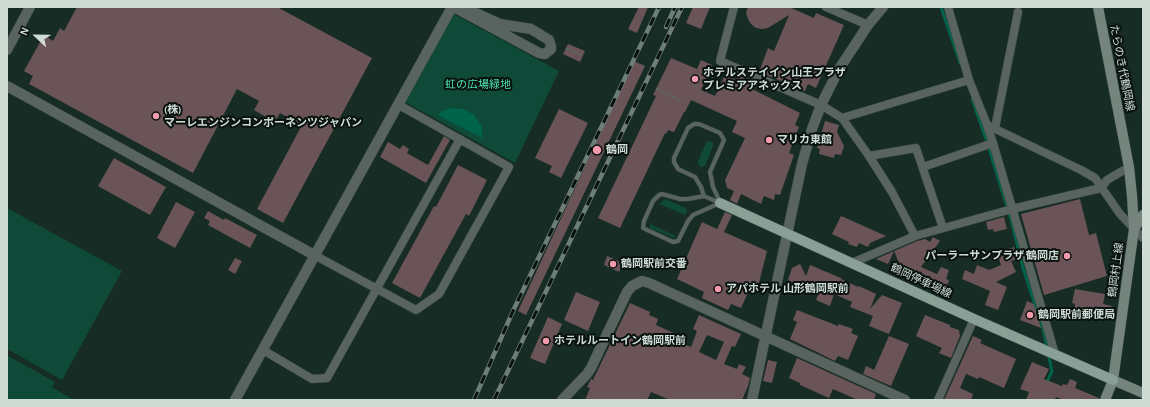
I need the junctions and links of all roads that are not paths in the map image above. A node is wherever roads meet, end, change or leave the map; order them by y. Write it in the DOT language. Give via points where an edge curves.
graph roads {
  1 [pos="30,7"];
  2 [pos="453,7"];
  3 [pos="459,7"];
  4 [pos="734,7"];
  5 [pos="826,7"];
  6 [pos="883,7"];
  7 [pos="948,7"];
  8 [pos="1098,7"];
  9 [pos="1018,12"];
  10 [pos="868,25"];
  11 [pos="7,50"];
  12 [pos="969,80"];
  13 [pos="7,86"];
  14 [pos="399,106"];
  15 [pos="821,106"];
  16 [pos="842,118"];
  17 [pos="991,126"];
  18 [pos="460,139"];
  19 [pos="993,143"];
  20 [pos="870,156"];
  21 [pos="923,167"];
  22 [pos="1129,167"];
  23 [pos="1101,188"];
  24 [pos="704,196"];
  25 [pos="720,203"];
  26 [pos="1012,209"];
  27 [pos="1143,215"];
  28 [pos="943,228"];
  29 [pos="1134,230"];
  30 [pos="788,234"];
  31 [pos="915,236"];
  32 [pos="1143,238"];
  33 [pos="316,256"];
  34 [pos="852,263"];
  35 [pos="375,289"];
  36 [pos="974,319"];
  37 [pos="766,336"];
  38 [pos="263,350"];
  39 [pos="1055,354"];
  40 [pos="1113,380"];
  41 [pos="1143,393"];
  42 [pos="236,400"];
  43 [pos="562,400"];
  44 [pos="752,400"];
  45 [pos="905,400"];
  46 [pos="938,400"];
  47 [pos="1105,400"];
  1 -- 11 [label="street"];
  2 -- 3 [label="street" via="539,53 546,54 551,49 549,40 531,29 500,24"];
  2 -- 14 [label="street"];
  4 -- 15 [label="street" via="720,61"];
  5 -- 10 [label="street"];
  6 -- 10 [label="street"];
  7 -- 12 [label="street"];
  8 -- 22 [label="main road, たらのき代鶴岡線"];
  9 -- 17 [label="street"];
  10 -- 15 [label="street" via="839,69"];
  12 -- 16 [label="street"];
  12 -- 17 [label="street"];
  13 -- 33 [label="street"];
  14 -- 18 [label="street"];
  14 -- 33 [label="street"];
  15 -- 16 [label="street"];
  15 -- 30 [label="street" via="802,164"];
  16 -- 20 [label="street"];
  17 -- 19 [label="street"];
  17 -- 23 [label="street" via="1081,170 1095,178"];
  18 -- 35 [label="street"];
  18 -- 35 [label="street" via="509,167 439,294 416,310"];
  19 -- 21 [label="street"];
  19 -- 26 [label="street"];
  20 -- 21 [label="street" via="916,148"];
  20 -- 31 [label="street"];
  21 -- 28 [label="street"];
  22 -- 23 [label="street" via="1107,180"];
  22 -- 29 [label="main road, たらのき代鶴岡線"];
  23 -- 26 [label="street"];
  23 -- 29 [label="street"];
  24 -- 25 [label="lane"];
  24 -- 25 [label="lane" via="688,200 667,194 658,195 653,201 643,228 676,242 693,215"];
  24 -- 25 [label="lane" via="695,177 678,169 674,162 688,128 694,124 720,134 724,140 710,172"];
  25 -- 30 [label="main road, 鶴岡停車場線"];
  26 -- 28 [label="street"];
  26 -- 39 [label="street"];
  27 -- 29 [label="main road, 鶴岡村上線"];
  28 -- 31 [label="street"];
  29 -- 32 [label="street"];
  29 -- 40 [label="main road, 鶴岡村上線"];
  30 -- 34 [label="main road, 鶴岡停車場線"];
  30 -- 37 [label="street"];
  31 -- 34 [label="street"];
  33 -- 35 [label="street"];
  33 -- 38 [label="street"];
  34 -- 36 [label="main road, 鶴岡停車場線"];
  35 -- 38 [label="street" via="326,378 312,378"];
  36 -- 39 [label="main road, 鶴岡停車場線"];
  36 -- 46 [label="street"];
  37 -- 43 [label="street" via="649,283 638,282 627,292 591,368"];
  37 -- 44 [label="street"];
  37 -- 45 [label="street"];
  38 -- 42 [label="street"];
  39 -- 40 [label="main road, 鶴岡停車場線"];
  40 -- 41 [label="main road"];
  40 -- 47 [label="main road, 鶴岡村上線"];
}
